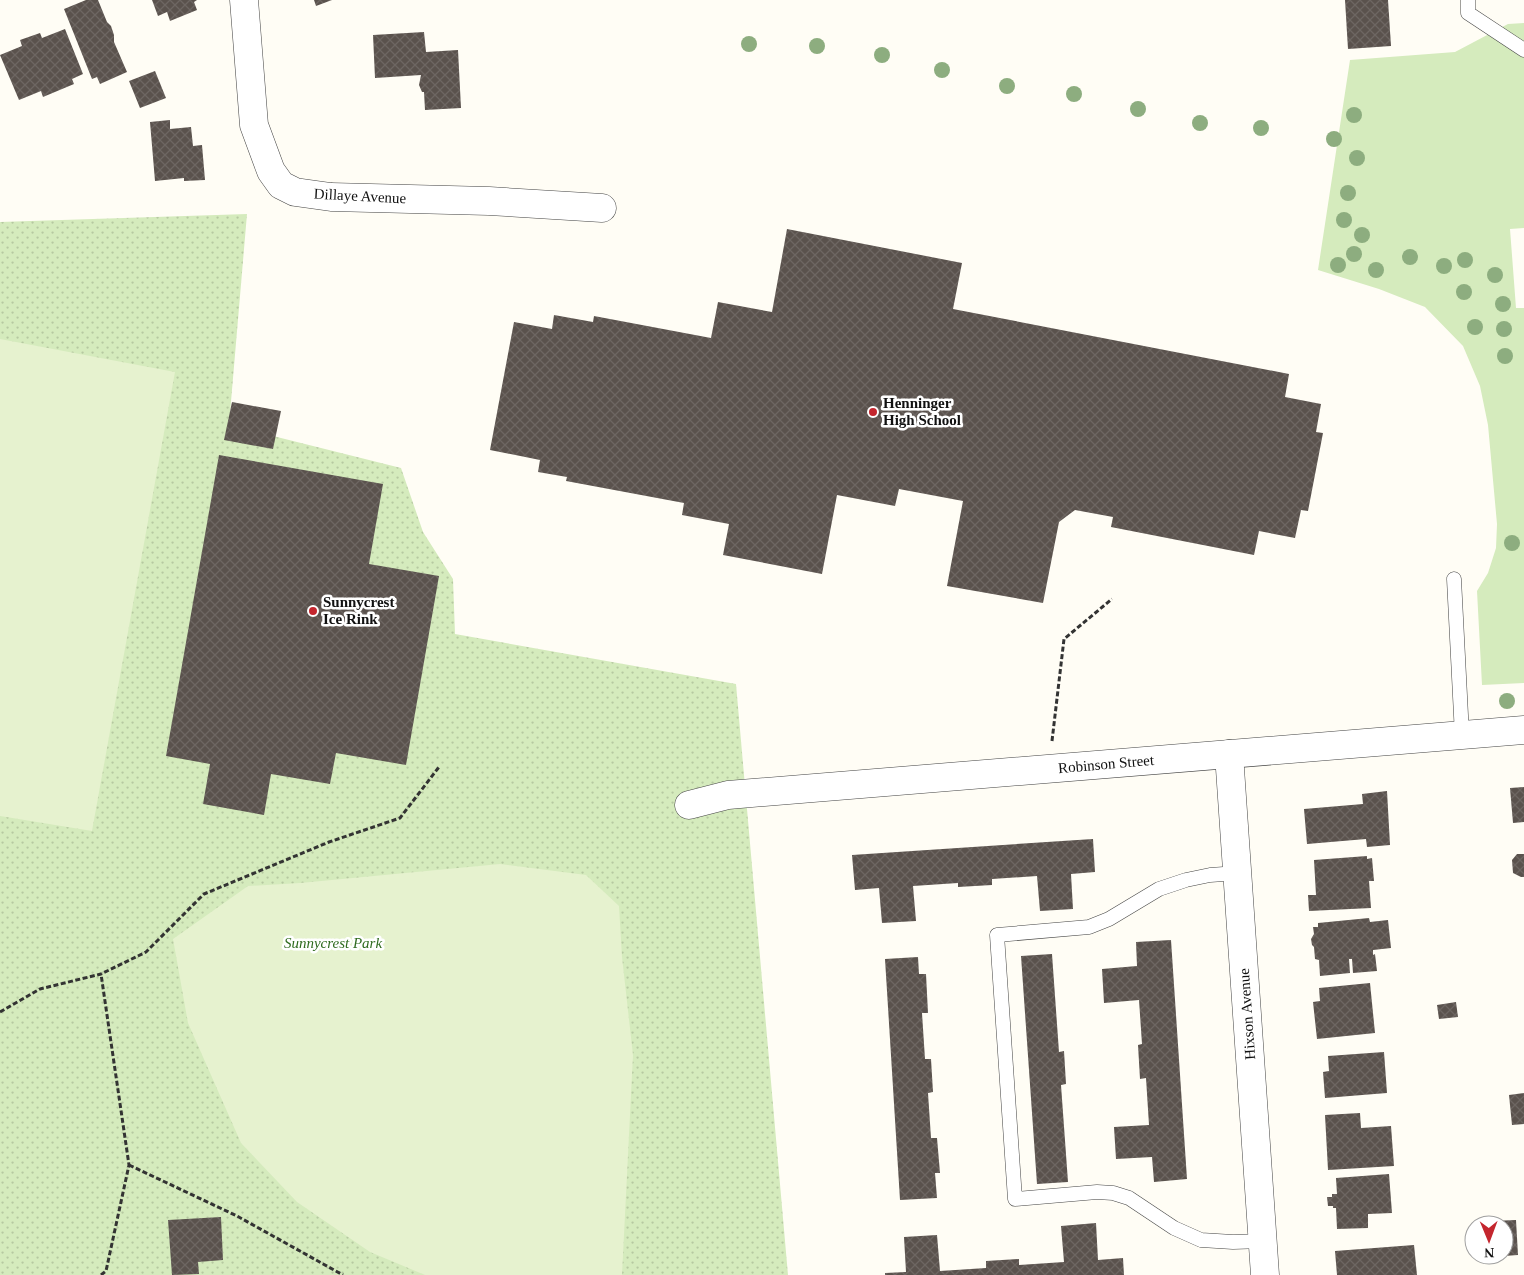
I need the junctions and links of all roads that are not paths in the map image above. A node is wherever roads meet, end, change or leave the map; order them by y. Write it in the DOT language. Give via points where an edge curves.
graph roads {
  1 [pos="244,0"];
  2 [pos="1468,0"];
  3 [pos="1524,50"];
  4 [pos="602,208"];
  5 [pos="1454,579"];
  6 [pos="1524,730"];
  7 [pos="1462,735"];
  8 [pos="1229,754"];
  9 [pos="689,805"];
  10 [pos="1238,873"];
  11 [pos="1263,1241"];
  12 [pos="1266,1275"];
  1 -- 4 [label="street, Dillaye Avenue" via="254,125 271,171 281,185 295,192 330,197"];
  2 -- 3 [label="lane" via="1468,13"];
  5 -- 7 [label="lane"];
  6 -- 7 [label="street, Robinson Street"];
  7 -- 8 [label="street, Robinson Street"];
  8 -- 9 [label="street, Robinson Street" via="728,795"];
  8 -- 10 [label="street, Hixson Avenue"];
  10 -- 11 [label="street, Hixson Avenue"];
  10 -- 11 [label="lane" via="1186,880 1158,890 1090,927 997,935 1015,1199 1113,1193 1129,1198 1174,1228 1200,1240"];
  11 -- 12 [label="street, Hixson Avenue"];
}
